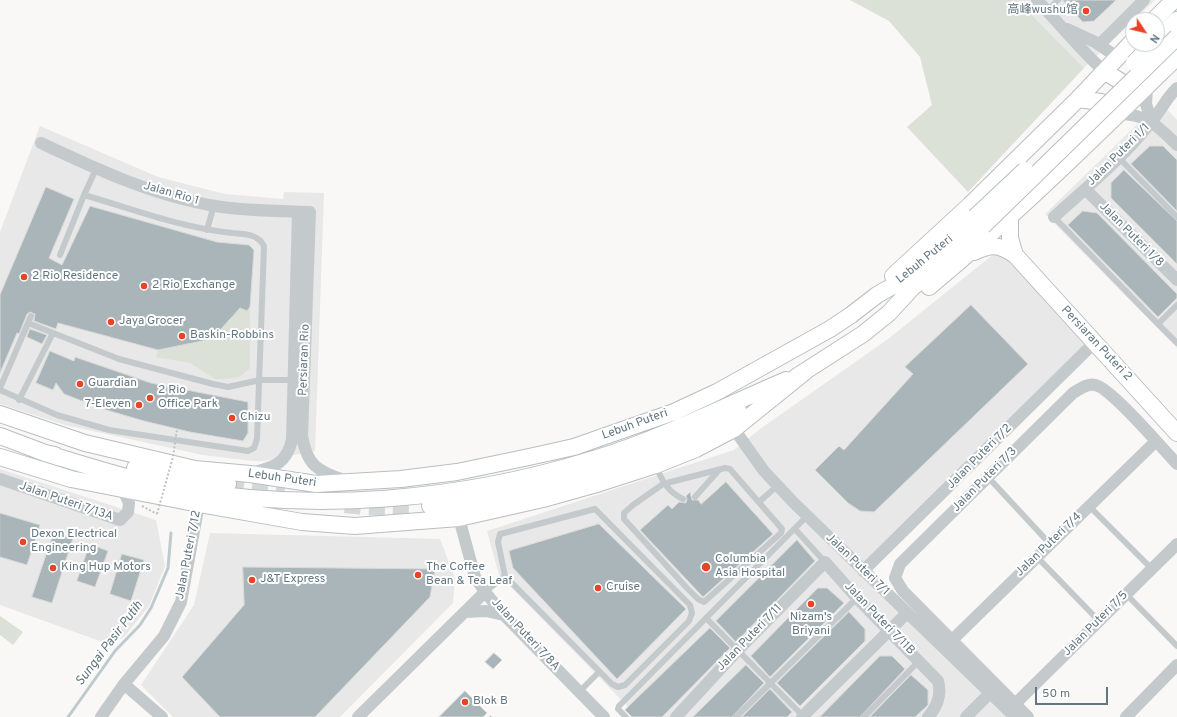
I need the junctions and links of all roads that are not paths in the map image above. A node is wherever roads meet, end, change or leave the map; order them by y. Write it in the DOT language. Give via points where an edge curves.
graph roads {
  1 [pos="1038,0"];
  2 [pos="1058,0"];
  3 [pos="1144,0"];
  4 [pos="1174,0"];
  5 [pos="1048,10"];
  6 [pos="1162,12"];
  7 [pos="1177,20"];
  8 [pos="1064,28"];
  9 [pos="1165,32"];
  10 [pos="1177,37"];
  11 [pos="1099,45"];
  12 [pos="1125,50"];
  13 [pos="1145,52"];
  14 [pos="1146,52"];
  15 [pos="1117,58"];
  16 [pos="1174,60"];
  17 [pos="1105,72"];
  18 [pos="1159,75"];
  19 [pos="1147,88"];
  20 [pos="1177,88"];
  21 [pos="1078,99"];
  22 [pos="1115,119"];
  23 [pos="1152,122"];
  24 [pos="41,142"];
  25 [pos="1177,145"];
  26 [pos="1119,158"];
  27 [pos="96,169"];
  28 [pos="1085,189"];
  29 [pos="84,195"];
  30 [pos="214,206"];
  31 [pos="304,212"];
  32 [pos="1010,217"];
  33 [pos="1054,217"];
  34 [pos="1177,217"];
  35 [pos="979,221"];
  36 [pos="207,230"];
  37 [pos="970,254"];
  38 [pos="60,255"];
  39 [pos="1015,255"];
  40 [pos="1177,280"];
  41 [pos="877,295"];
  42 [pos="1177,305"];
  43 [pos="889,313"];
  44 [pos="31,316"];
  45 [pos="28,323"];
  46 [pos="1158,324"];
  47 [pos="53,333"];
  48 [pos="1095,342"];
  49 [pos="1177,343"];
  50 [pos="806,371"];
  51 [pos="260,380"];
  52 [pos="299,380"];
  53 [pos="0,389"];
  54 [pos="19,400"];
  55 [pos="0,414"];
  56 [pos="734,429"];
  57 [pos="1177,433"];
  58 [pos="0,436"];
  59 [pos="1156,441"];
  60 [pos="0,443"];
  61 [pos="45,453"];
  62 [pos="0,456"];
  63 [pos="974,463"];
  64 [pos="1177,464"];
  65 [pos="656,465"];
  66 [pos="719,470"];
  67 [pos="250,474"];
  68 [pos="987,476"];
  69 [pos="0,479"];
  70 [pos="348,482"];
  71 [pos="228,484"];
  72 [pos="663,484"];
  73 [pos="777,486"];
  74 [pos="122,488"];
  75 [pos="695,497"];
  76 [pos="200,498"];
  77 [pos="683,498"];
  78 [pos="759,502"];
  79 [pos="1089,506"];
  80 [pos="413,508"];
  81 [pos="807,516"];
  82 [pos="459,518"];
  83 [pos="795,528"];
  84 [pos="1050,544"];
  85 [pos="1177,544"];
  86 [pos="1037,557"];
  87 [pos="825,562"];
  88 [pos="1152,569"];
  89 [pos="864,571"];
  90 [pos="505,576"];
  91 [pos="475,577"];
  92 [pos="485,592"];
  93 [pos="1126,594"];
  94 [pos="857,598"];
  95 [pos="465,612"];
  96 [pos="906,614"];
  97 [pos="504,615"];
  98 [pos="706,618"];
  99 [pos="1099,621"];
  100 [pos="889,631"];
  101 [pos="948,644"];
  102 [pos="1177,646"];
  103 [pos="738,650"];
  104 [pos="919,661"];
  105 [pos="1177,665"];
  106 [pos="599,672"];
  107 [pos="770,683"];
  108 [pos="124,684"];
  109 [pos="579,692"];
  110 [pos="990,693"];
  111 [pos="1010,712"];
  112 [pos="101,717"];
  113 [pos="162,717"];
  114 [pos="358,717"];
  115 [pos="604,717"];
  116 [pos="626,717"];
  117 [pos="676,717"];
  118 [pos="736,717"];
  119 [pos="803,717"];
  120 [pos="864,717"];
  121 [pos="928,717"];
  122 [pos="966,717"];
  123 [pos="1028,717"];
  124 [pos="1126,717"];
  1 -- 5 [label="street"];
  2 -- 5 [label="lane"];
  3 -- 11 [label="street"];
  4 -- 6 [label="main road"];
  5 -- 8 [label="street"];
  7 -- 9 [label="main road"];
  8 -- 11 [label="street"];
  8 -- 17 [label="street" via="1079,48"];
  10 -- 35 [label="main road, Lebuh Puteri, bridge"];
  11 -- 15 [label="street"];
  12 -- 15 [label="main road"];
  13 -- 35 [label="main road, Lebuh Puteri, bridge"];
  14 -- 16 [label="main road" via="1151,60"];
  15 -- 17 [label="main road"];
  16 -- 18 [label="main road"];
  17 -- 18 [label="main road" via="1125,84 1146,82"];
  17 -- 21 [label="main road"];
  18 -- 19 [label="main road"];
  19 -- 22 [label="main road"];
  19 -- 23 [label="street" via="1146,104"];
  20 -- 23 [label="street, Jalan Puteri 1/1" via="1162,104"];
  21 -- 22 [label="main road" via="1100,102"];
  21 -- 41 [label="main road" via="970,205 897,272"];
  22 -- 23 [label="street" via="1134,114"];
  22 -- 32 [label="main road"];
  23 -- 25 [label="street"];
  23 -- 26 [label="street, Jalan Puteri 1/1"];
  24 -- 27 [label="street, Jalan Rio 1"];
  26 -- 28 [label="street, Jalan Puteri 1/1"];
  26 -- 34 [label="lane"];
  27 -- 29 [label="lane"];
  27 -- 30 [label="street, Jalan Rio 1" via="142,186"];
  28 -- 33 [label="street, Jalan Puteri 1/1"];
  28 -- 40 [label="street, Jalan Puteri 1/8"];
  29 -- 36 [label="lane"];
  29 -- 38 [label="lane"];
  30 -- 31 [label="street, Jalan Rio 1"];
  30 -- 36 [label="lane"];
  31 -- 52 [label="street, Persiaran Rio"];
  32 -- 37 [label="main road"];
  32 -- 39 [label="main road, Persiaran Puteri 2" via="1010,238"];
  33 -- 46 [label="lane"];
  35 -- 41 [label="main road, Lebuh Puteri" via="903,280"];
  35 -- 43 [label="main road, Lebuh Puteri"];
  36 -- 51 [label="lane" via="251,235 262,241 264,246"];
  37 -- 39 [label="main road, Persiaran Puteri 2" via="987,246 994,246"];
  37 -- 43 [label="main road" via="920,295"];
  39 -- 48 [label="main road, Persiaran Puteri 2"];
  41 -- 70 [label="main road, Lebuh Puteri" via="830,329 717,392 674,412 574,447 457,472"];
  42 -- 46 [label="lane"];
  43 -- 50 [label="main road, Lebuh Puteri" via="863,334"];
  44 -- 45 [label="lane"];
  45 -- 47 [label="lane"];
  45 -- 53 [label="lane"];
  46 -- 49 [label="lane"];
  47 -- 51 [label="lane" via="119,359 213,384 228,387"];
  47 -- 54 [label="lane"];
  48 -- 57 [label="main road, Persiaran Puteri 2"];
  48 -- 63 [label="street, Jalan Puteri 7/2"];
  50 -- 56 [label="main road"];
  50 -- 76 [label="main road" via="649,439 595,459 547,473 486,486 390,500"];
  50 -- 80 [label="main road" via="704,430 651,453 550,484 477,500"];
  51 -- 52 [label="lane"];
  51 -- 54 [label="lane" via="257,439 254,448 248,451 109,430 57,415"];
  52 -- 67 [label="street, Persiaran Rio" via="289,451 275,466"];
  52 -- 70 [label="street, Persiaran Rio" via="302,436 308,458 323,473"];
  53 -- 54 [label="lane"];
  55 -- 67 [label="main road, Lebuh Puteri" via="85,443 195,469"];
  56 -- 65 [label="main road" via="696,449"];
  56 -- 73 [label="street, Jalan Puteri 7/1"];
  58 -- 61 [label="main road"];
  59 -- 64 [label="street"];
  59 -- 68 [label="street, Jalan Puteri 7/3" via="1112,395 1096,385 1088,385 1073,393"];
  59 -- 79 [label="street, Jalan Puteri 7/4"];
  60 -- 76 [label="main road" via="58,464"];
  61 -- 71 [label="main road"];
  61 -- 76 [label="main road" via="173,488"];
  62 -- 74 [label="main road" via="71,479"];
  63 -- 68 [label="street"];
  63 -- 89 [label="street, Jalan Puteri 7/2"];
  65 -- 72 [label="lane"];
  65 -- 82 [label="main road" via="543,499"];
  66 -- 72 [label="lane"];
  66 -- 75 [label="lane"];
  66 -- 78 [label="lane" via="730,469"];
  67 -- 70 [label="main road, Lebuh Puteri" via="316,484"];
  68 -- 84 [label="lane"];
  68 -- 101 [label="street, Jalan Puteri 7/3" via="896,571 895,578 903,591"];
  69 -- 74 [label="street, Jalan Puteri 7/13A" via="120,520 128,512 129,503"];
  72 -- 77 [label="lane"];
  72 -- 78 [label="lane" via="627,510 624,519 686,587 704,602 781,532 782,529"];
  73 -- 78 [label="lane"];
  73 -- 81 [label="street, Jalan Puteri 7/1"];
  74 -- 76 [label="main road"];
  76 -- 82 [label="main road" via="326,525 385,524"];
  76 -- 108 [label="street, Jalan Puteri 7/12" via="181,602 164,636"];
  79 -- 84 [label="street, Jalan Puteri 7/4"];
  79 -- 88 [label="lane"];
  81 -- 83 [label="lane"];
  81 -- 89 [label="street, Jalan Puteri 7/1"];
  82 -- 91 [label="street, Jalan Puteri 7/8A"];
  83 -- 87 [label="lane"];
  83 -- 98 [label="lane"];
  84 -- 86 [label="street, Jalan Puteri 7/4"];
  85 -- 88 [label="street, Jalan Puteri 7/5"];
  86 -- 99 [label="lane"];
  86 -- 101 [label="street, Jalan Puteri 7/4"];
  87 -- 94 [label="street, Jalan Puteri 7/11B"];
  87 -- 103 [label="street, Jalan Puteri 7/11"];
  88 -- 93 [label="street, Jalan Puteri 7/5"];
  89 -- 96 [label="street, Jalan Puteri 7/1"];
  90 -- 92 [label="lane"];
  90 -- 106 [label="lane"];
  90 -- 106 [label="lane" via="498,542 500,534 595,509 690,605 692,613 689,621 625,685 618,687"];
  91 -- 92 [label="street, Jalan Puteri 7/8A"];
  91 -- 95 [label="street" via="475,590"];
  92 -- 95 [label="street"];
  92 -- 97 [label="street, Jalan Puteri 7/8A"];
  93 -- 99 [label="street, Jalan Puteri 7/5"];
  93 -- 102 [label="lane"];
  94 -- 100 [label="street, Jalan Puteri 7/11B"];
  94 -- 107 [label="lane"];
  95 -- 97 [label="street" via="486,611"];
  95 -- 114 [label="street"];
  96 -- 100 [label="street"];
  96 -- 101 [label="street, Jalan Puteri 7/1"];
  97 -- 109 [label="street, Jalan Puteri 7/8A"];
  98 -- 103 [label="lane"];
  98 -- 116 [label="lane" via="618,706"];
  99 -- 111 [label="street, Jalan Puteri 7/5"];
  100 -- 104 [label="street, Jalan Puteri 7/11B"];
  100 -- 119 [label="street"];
  101 -- 110 [label="street, Jalan Puteri 7/1"];
  101 -- 111 [label="street"];
  103 -- 107 [label="lane"];
  103 -- 117 [label="street, Jalan Puteri 7/11"];
  104 -- 120 [label="lane"];
  104 -- 121 [label="street, Jalan Puteri 7/11B" via="938,681 940,694"];
  105 -- 124 [label="street"];
  106 -- 109 [label="lane"];
  107 -- 118 [label="lane"];
  107 -- 119 [label="lane"];
  108 -- 112 [label="street, Jalan Puteri 7/12"];
  108 -- 113 [label="street"];
  109 -- 115 [label="street, Jalan Puteri 7/8A"];
  110 -- 111 [label="street, Jalan Puteri 7/1"];
  110 -- 122 [label="street"];
  111 -- 123 [label="street"];
}
